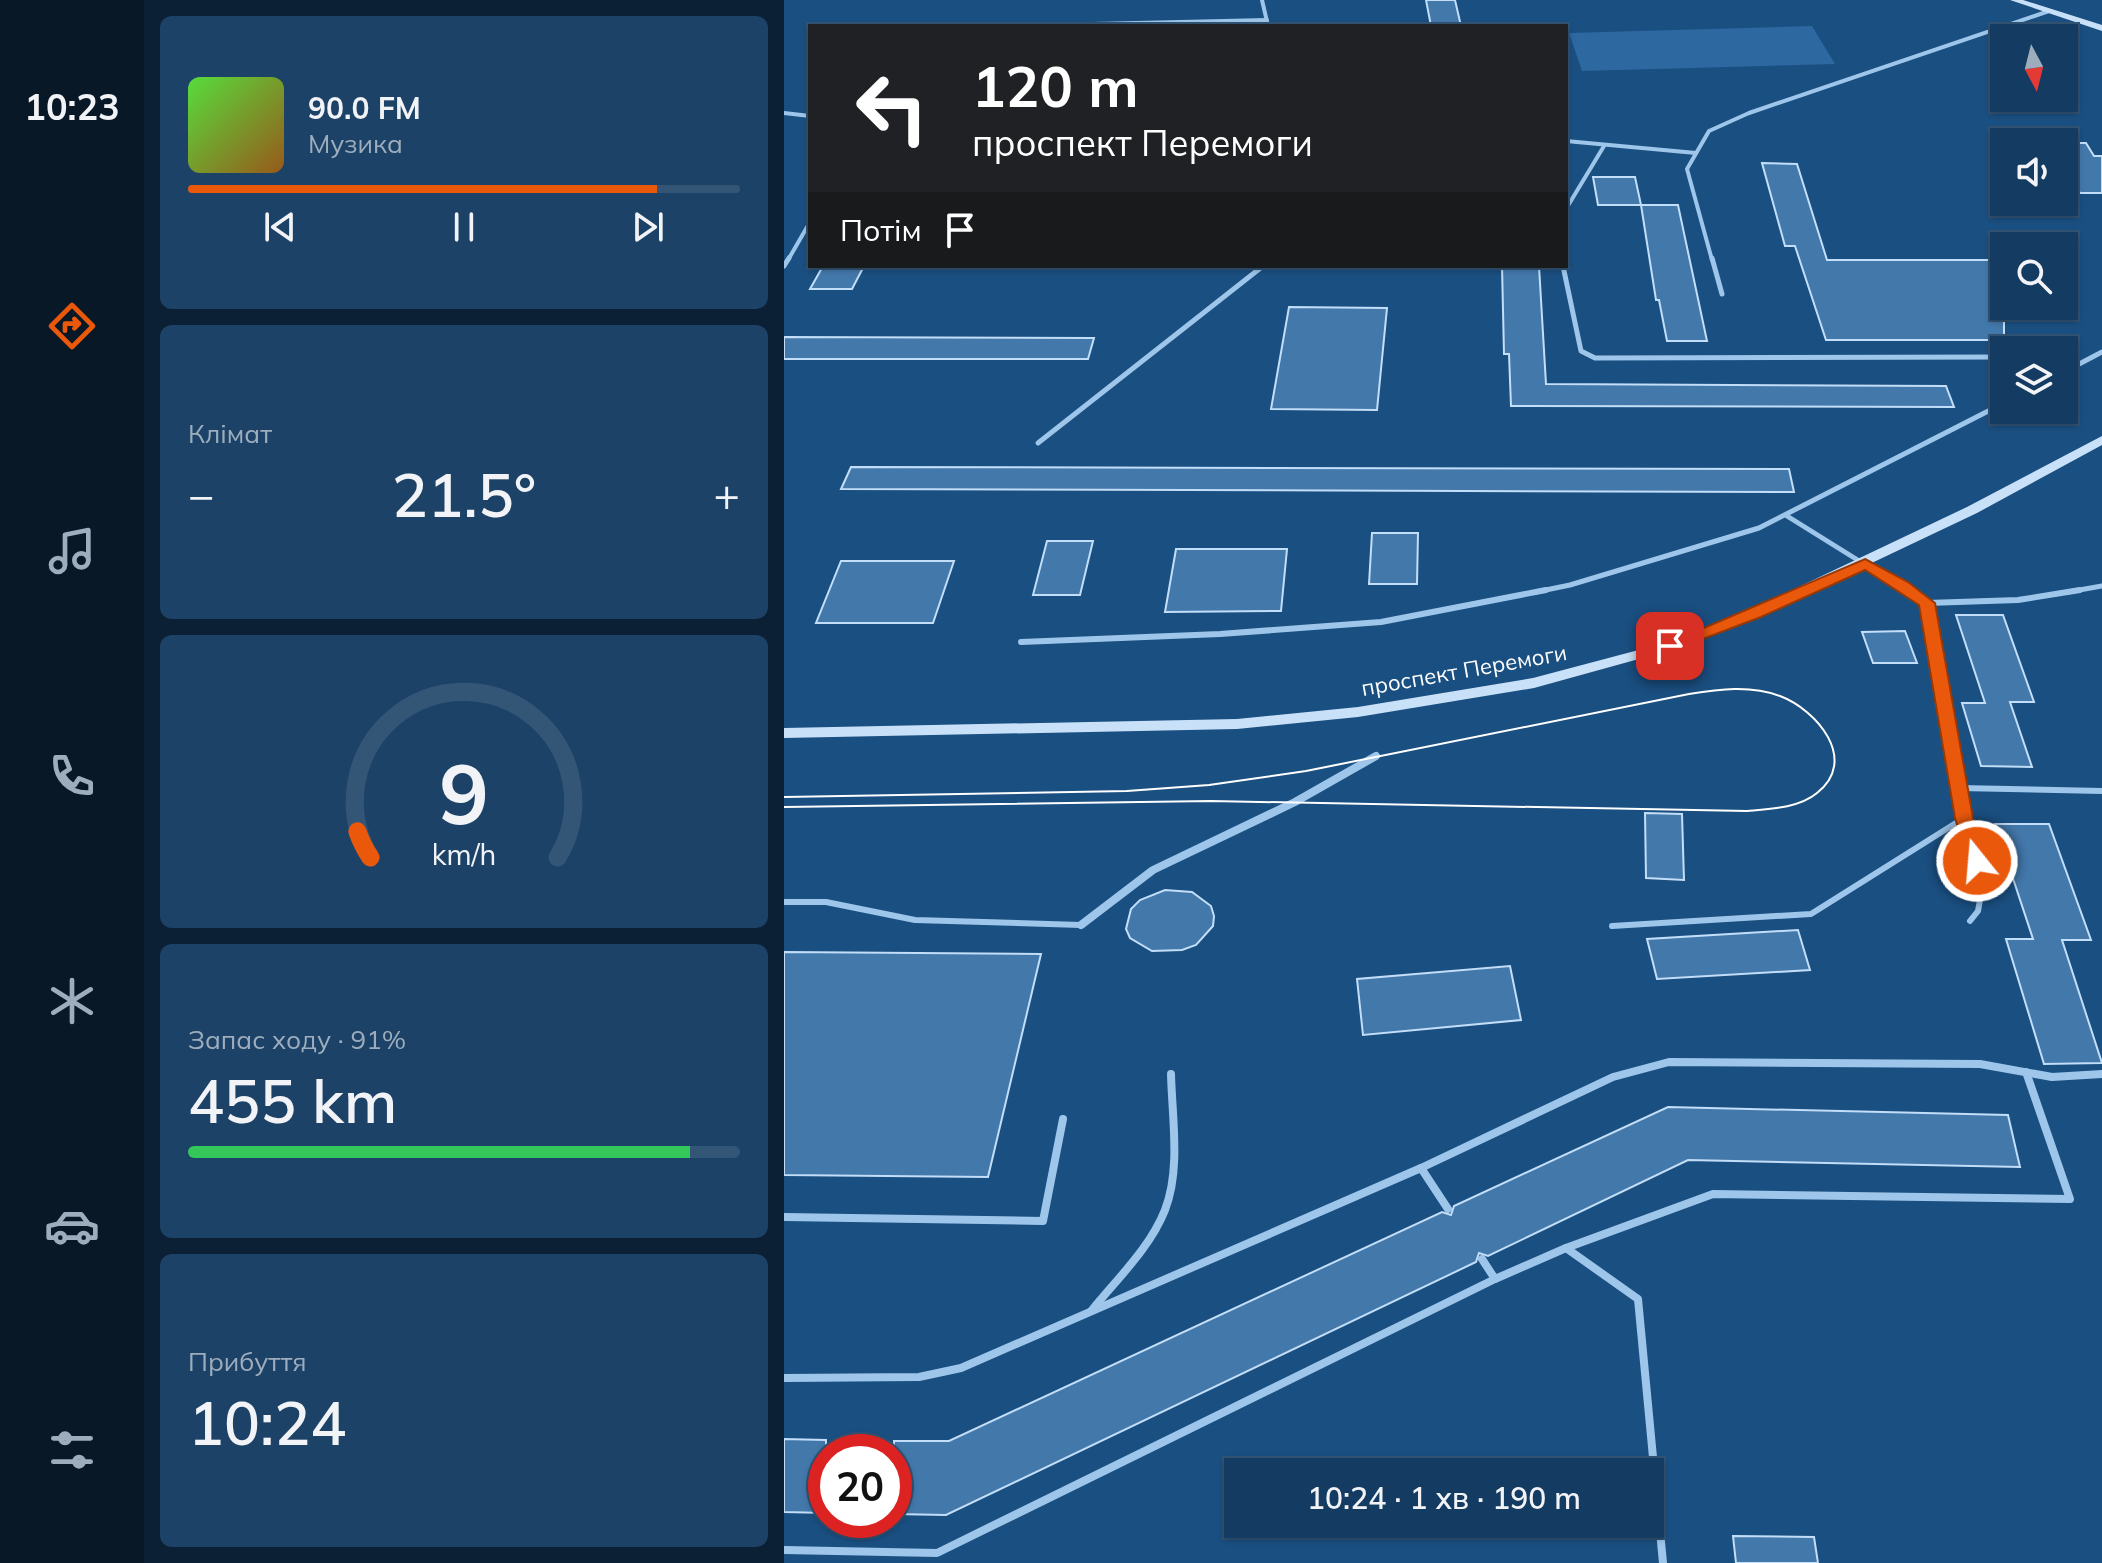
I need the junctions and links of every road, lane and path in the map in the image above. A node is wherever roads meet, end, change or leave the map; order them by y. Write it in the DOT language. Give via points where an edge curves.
graph roads {
  1 [pos="1262,0"];
  2 [pos="2014,0"];
  3 [pos="2049,11"];
  4 [pos="1267,20"];
  5 [pos="1090,24"];
  6 [pos="1268,24"];
  7 [pos="2102,28"];
  8 [pos="784,113"];
  9 [pos="808,116"];
  10 [pos="1568,141"];
  11 [pos="1604,146"];
  12 [pos="1696,153"];
  13 [pos="1568,206"];
  14 [pos="808,225"];
  15 [pos="784,266"];
  16 [pos="1260,268"];
  17 [pos="1563,268"];
  18 [pos="1722,294"];
  19 [pos="2102,352"];
  20 [pos="1990,357"];
  21 [pos="2078,365"];
  22 [pos="1990,410"];
  23 [pos="2102,440"];
  24 [pos="1038,443"];
  25 [pos="1787,516"];
  26 [pos="1865,563"];
  27 [pos="2102,586"];
  28 [pos="1927,603"];
  29 [pos="1021,642"];
  30 [pos="784,733"];
  31 [pos="1376,756"];
  32 [pos="1959,788"];
  33 [pos="2102,791"];
  34 [pos="1964,818"];
  35 [pos="784,902"];
  36 [pos="1970,921"];
  37 [pos="1081,925"];
  38 [pos="1612,926"];
  39 [pos="2026,1072"];
  40 [pos="1171,1074"];
  41 [pos="2102,1074"];
  42 [pos="1063,1119"];
  43 [pos="1421,1168"];
  44 [pos="1448,1209"];
  45 [pos="784,1217"];
  46 [pos="1566,1248"];
  47 [pos="1482,1259"];
  48 [pos="1495,1279"];
  49 [pos="1090,1312"];
  50 [pos="784,1378"];
  51 [pos="784,1550"];
  52 [pos="1663,1563"];
  1 -- 4 [label="lane"];
  2 -- 3 [label="main road"];
  3 -- 7 [label="main road"];
  3 -- 12 [label="lane" via="1749,113 1709,131"];
  4 -- 5 [label="lane"];
  4 -- 6 [label="lane"];
  8 -- 9 [label="lane"];
  10 -- 11 [label="lane"];
  11 -- 12 [label="lane"];
  11 -- 13 [label="lane"];
  12 -- 18 [label="lane" via="1687,169 1689,183"];
  14 -- 15 [label="lane"];
  16 -- 24 [label="lane"];
  17 -- 20 [label="lane" via="1581,351 1595,358"];
  19 -- 21 [label="lane"];
  22 -- 25 [label="lane"];
  23 -- 26 [label="main road, проспект Перемоги"];
  25 -- 26 [label="lane"];
  25 -- 29 [label="lane" via="1570,585 1415,617 1235,633"];
  26 -- 28 [label="lane"];
  26 -- 30 [label="main road, проспект Перемоги" via="1718,629 1611,664 1393,707 1192,726"];
  27 -- 28 [label="lane" via="2018,600"];
  28 -- 32 [label="lane"];
  31 -- 37 [label="street" via="1295,802 1153,870"];
  32 -- 33 [label="lane"];
  32 -- 34 [label="lane"];
  34 -- 36 [label="lane" via="1983,883 1978,911"];
  34 -- 38 [label="lane" via="1811,914"];
  35 -- 37 [label="lane" via="826,902 915,920"];
  39 -- 41 [label="lane" via="2052,1077"];
  39 -- 43 [label="lane" via="1980,1064 1669,1062 1613,1077"];
  39 -- 46 [label="lane" via="2070,1199 1713,1194"];
  40 -- 49 [label="lane" via="1171,1187 1165,1209"];
  42 -- 45 [label="lane" via="1043,1221"];
  43 -- 44 [label="lane"];
  43 -- 49 [label="lane"];
  46 -- 48 [label="lane"];
  46 -- 52 [label="lane" via="1638,1299"];
  47 -- 48 [label="lane"];
  48 -- 51 [label="lane" via="937,1553"];
  49 -- 50 [label="lane" via="961,1368 919,1377"];
}
